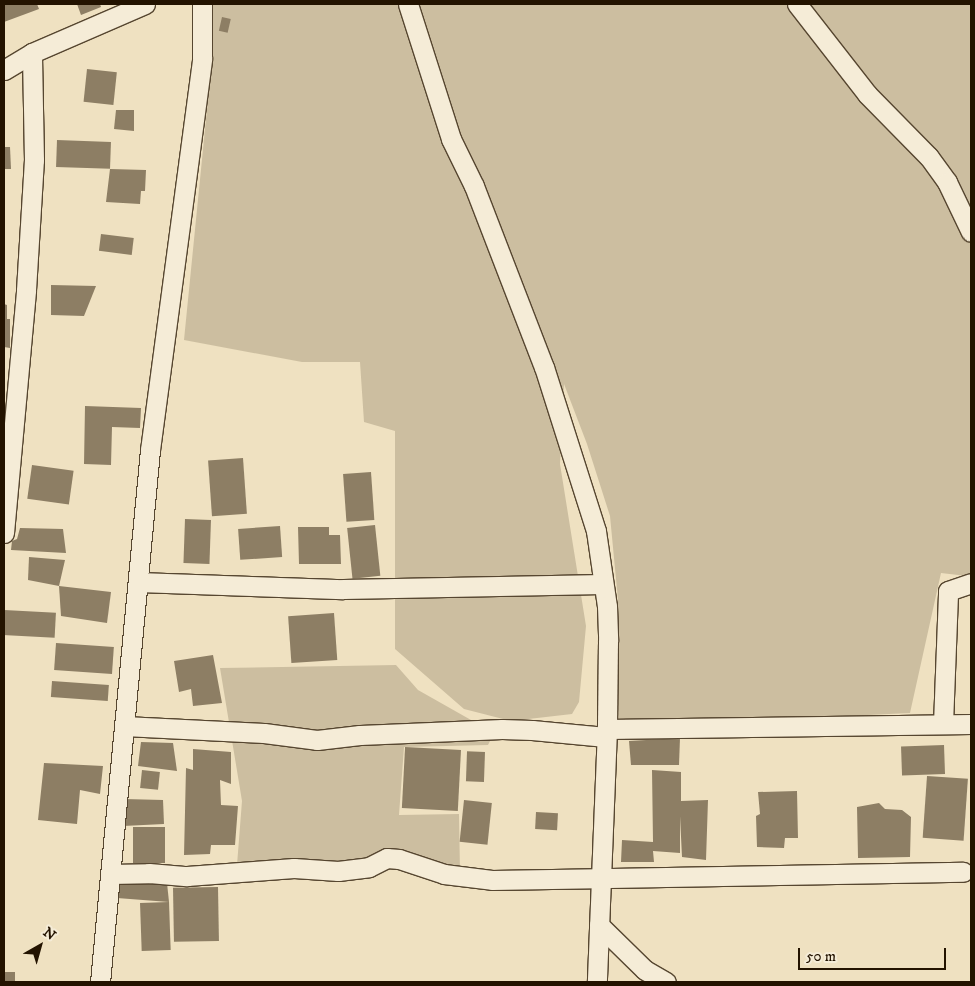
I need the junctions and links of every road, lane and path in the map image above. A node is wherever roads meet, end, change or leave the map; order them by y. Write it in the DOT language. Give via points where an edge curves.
graph roads {
  1 [pos="145,4"];
  2 [pos="202,4"];
  3 [pos="408,4"];
  4 [pos="797,4"];
  5 [pos="32,53"];
  6 [pos="4,70"];
  7 [pos="971,232"];
  8 [pos="4,532"];
  9 [pos="138,582"];
  10 [pos="971,583"];
  11 [pos="603,584"];
  12 [pos="943,724"];
  13 [pos="971,724"];
  14 [pos="124,726"];
  15 [pos="606,733"];
  16 [pos="963,872"];
  17 [pos="110,874"];
  18 [pos="602,877"];
  19 [pos="600,925"];
  20 [pos="100,982"];
  21 [pos="597,982"];
  22 [pos="666,982"];
  1 -- 5 [label="street"];
  2 -- 9 [label="street" via="202,58 150,450"];
  3 -- 11 [label="street" via="451,139 474,186 546,375 596,531"];
  4 -- 7 [label="street" via="867,94 929,157 947,182"];
  5 -- 6 [label="street"];
  5 -- 8 [label="street" via="34,169"];
  9 -- 11 [label="street" via="343,589"];
  9 -- 14 [label="street"];
  10 -- 12 [label="street" via="948,591"];
  11 -- 15 [label="street" via="608,641"];
  12 -- 13 [label="street"];
  12 -- 15 [label="street"];
  14 -- 15 [label="street" via="264,733 317,740 502,729"];
  14 -- 17 [label="street"];
  15 -- 18 [label="street"];
  16 -- 18 [label="street"];
  17 -- 18 [label="street" via="187,876 294,868 338,871 369,867 387,858 444,874 492,880"];
  17 -- 20 [label="street"];
  18 -- 19 [label="street"];
  19 -- 21 [label="street"];
  19 -- 22 [label="street" via="645,970"];
}
